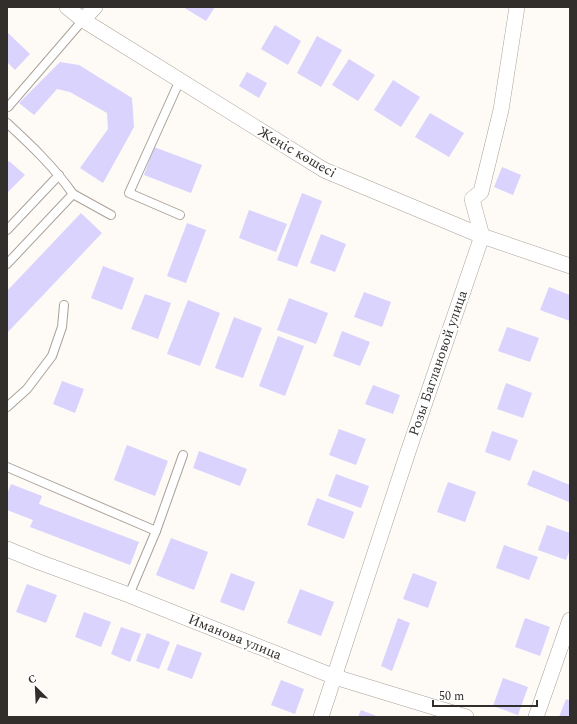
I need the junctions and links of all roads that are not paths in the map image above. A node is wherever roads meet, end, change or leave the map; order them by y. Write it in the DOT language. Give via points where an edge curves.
graph roads {
  1 [pos="67,7"];
  2 [pos="94,7"];
  3 [pos="517,7"];
  4 [pos="82,20"];
  5 [pos="180,80"];
  6 [pos="7,108"];
  7 [pos="7,123"];
  8 [pos="59,175"];
  9 [pos="73,194"];
  10 [pos="111,215"];
  11 [pos="180,215"];
  12 [pos="7,230"];
  13 [pos="482,236"];
  14 [pos="7,264"];
  15 [pos="570,266"];
  16 [pos="64,305"];
  17 [pos="7,407"];
  18 [pos="183,455"];
  19 [pos="7,467"];
  20 [pos="156,531"];
  21 [pos="7,549"];
  22 [pos="129,595"];
  23 [pos="570,620"];
  24 [pos="335,677"];
  25 [pos="321,717"];
  26 [pos="466,717"];
  27 [pos="536,717"];
  1 -- 4 [label="street, Жеңіс көшесі"];
  2 -- 4 [label="street"];
  3 -- 13 [label="street" via="501,110 481,192 472,199"];
  4 -- 5 [label="street, Жеңіс көшесі"];
  4 -- 6 [label="lane"];
  5 -- 11 [label="lane" via="129,193"];
  5 -- 13 [label="street, Жеңіс көшесі" via="324,170"];
  7 -- 8 [label="lane"];
  8 -- 9 [label="lane"];
  8 -- 12 [label="lane"];
  9 -- 10 [label="lane"];
  9 -- 14 [label="lane"];
  13 -- 15 [label="street, Жеңіс көшесі"];
  13 -- 24 [label="street, Розы Баглановой улица"];
  16 -- 17 [label="lane" via="62,327 52,356 27,389"];
  18 -- 20 [label="lane"];
  19 -- 20 [label="lane"];
  20 -- 22 [label="lane"];
  21 -- 22 [label="street, Иманова улица"];
  22 -- 24 [label="street, Иманова улица"];
  23 -- 27 [label="street"];
  24 -- 25 [label="street, Розы Баглановой улица"];
  24 -- 26 [label="street, Иманова улица"];
}
